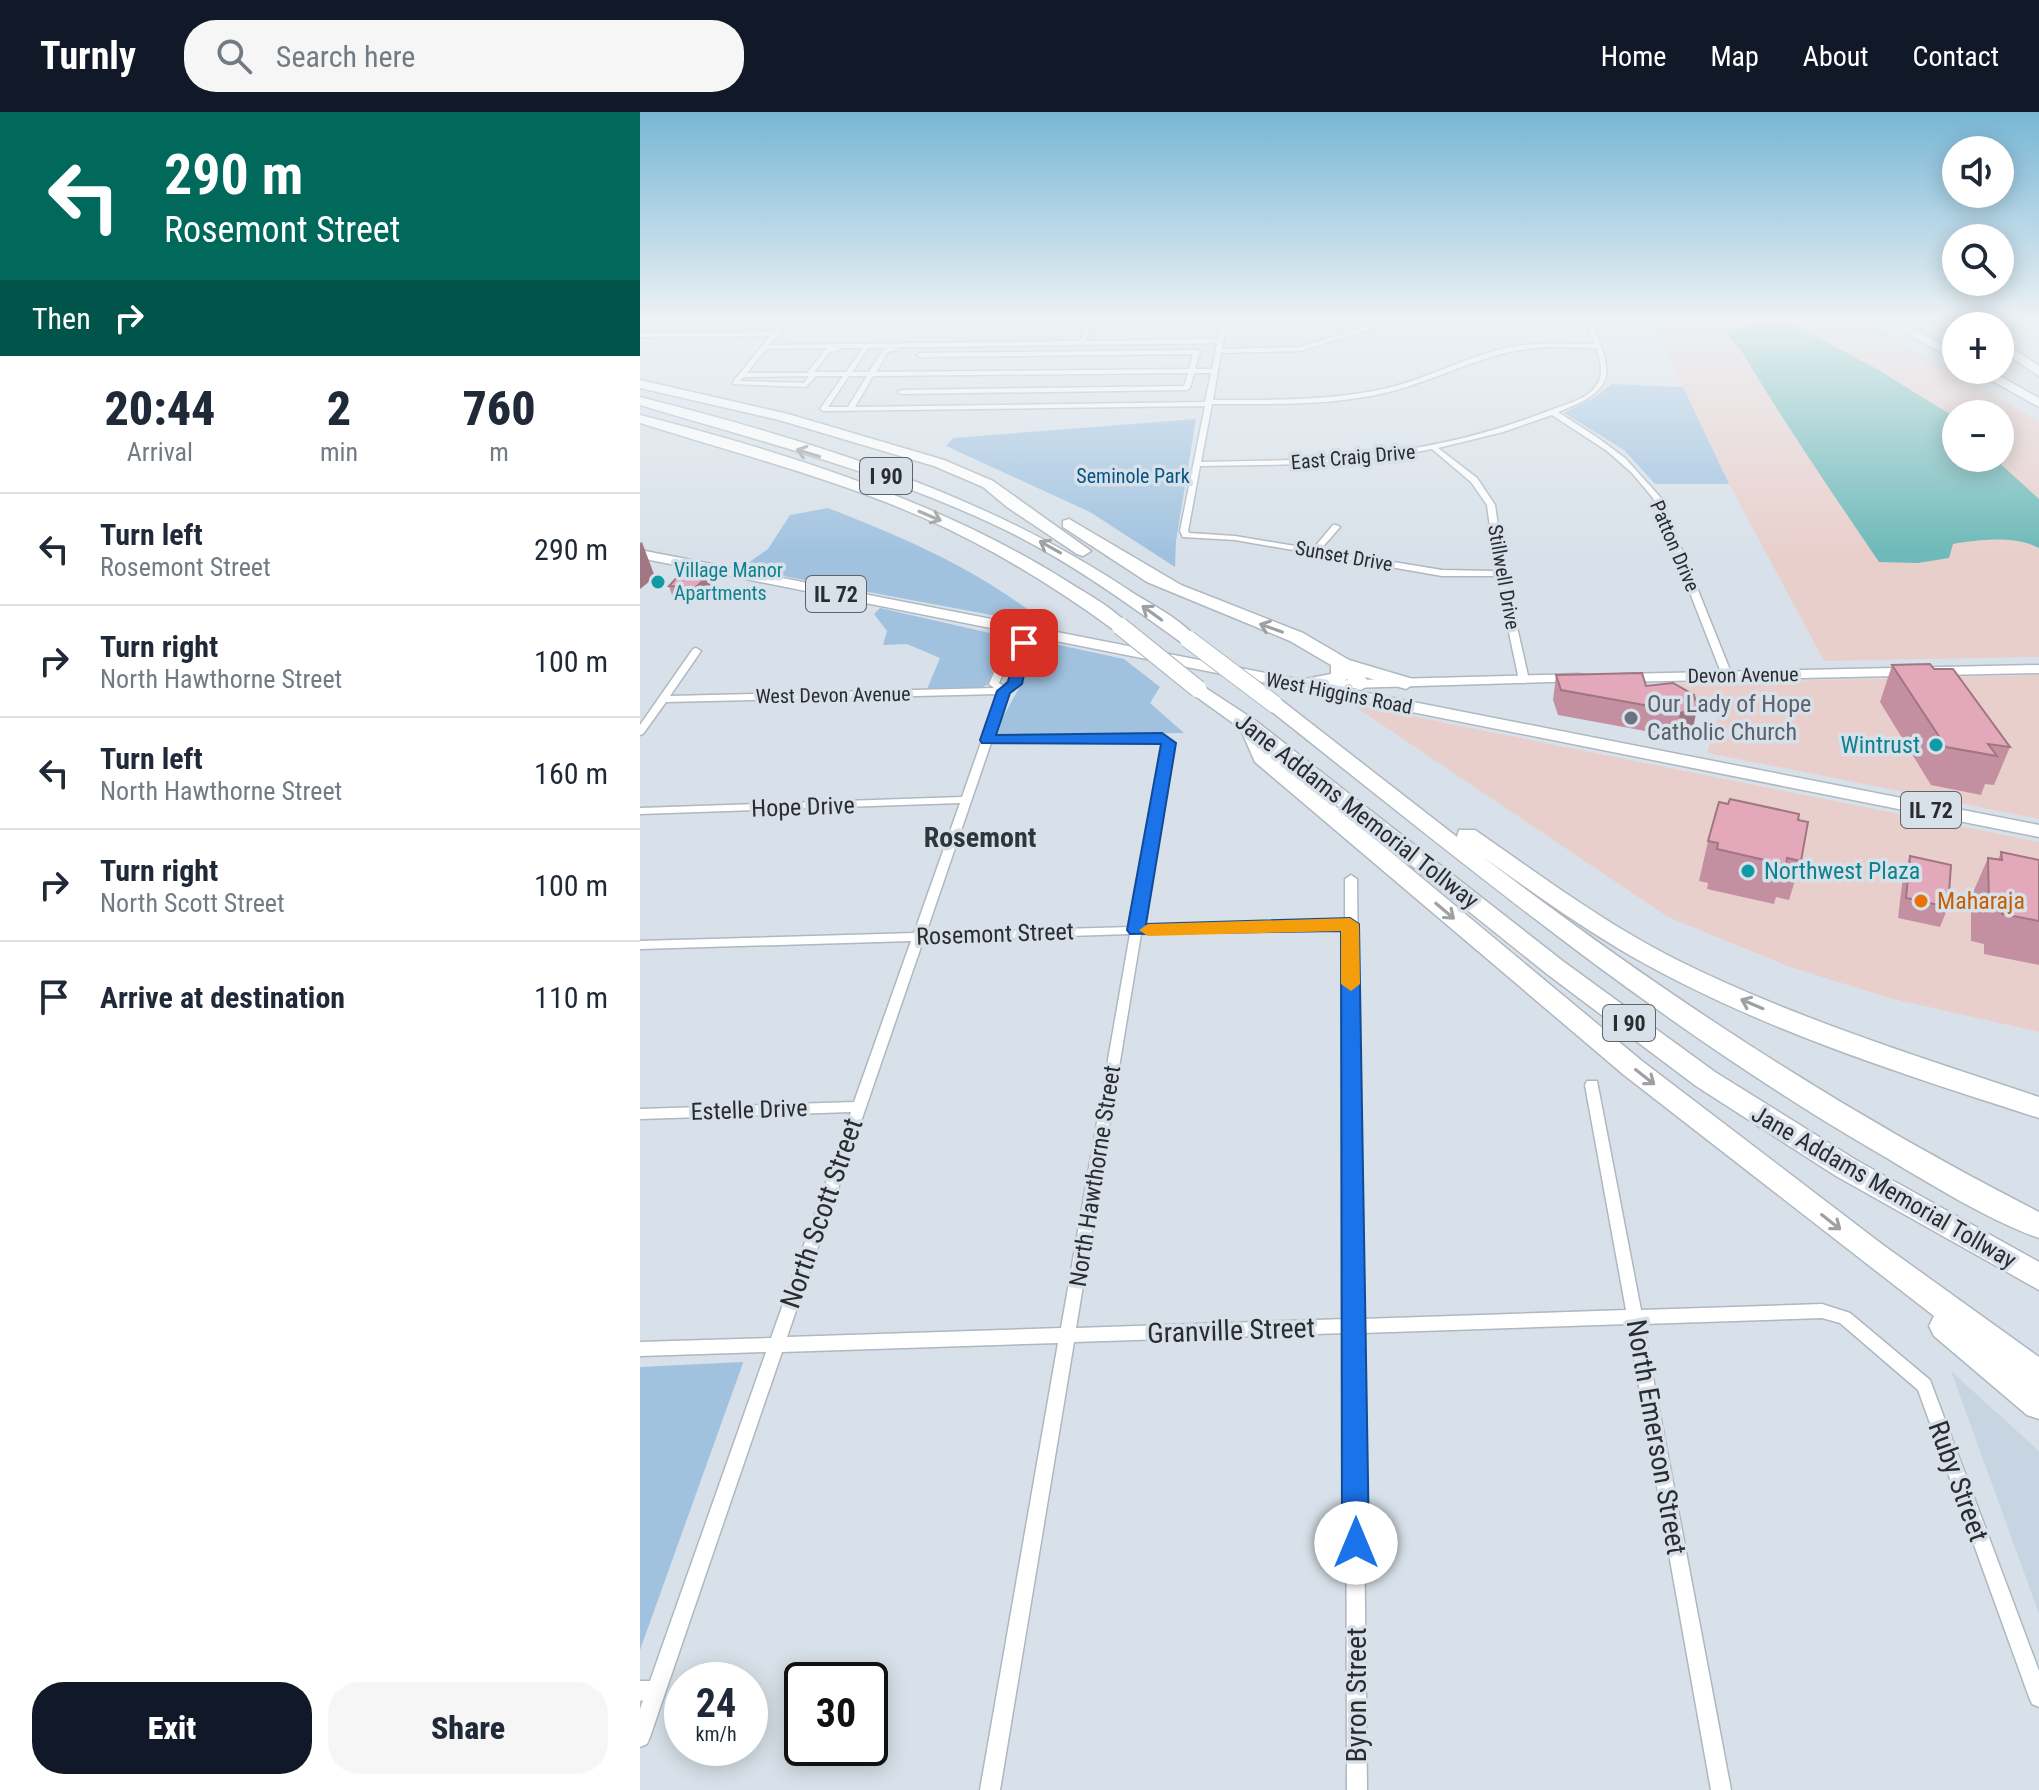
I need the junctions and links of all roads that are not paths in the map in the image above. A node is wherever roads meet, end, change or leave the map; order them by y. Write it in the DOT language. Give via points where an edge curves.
graph roads {
  1 [pos="689,396"];
  2 [pos="832,396"];
  3 [pos="858,396"];
  4 [pos="899,396"];
  5 [pos="1209,396"];
  6 [pos="1357,396"];
  7 [pos="1584,396"];
  8 [pos="640,401"];
  9 [pos="1208,403"];
  10 [pos="849,410"];
  11 [pos="891,410"];
  12 [pos="1552,412"];
  13 [pos="640,419"];
  14 [pos="1435,449"];
  15 [pos="1197,464"];
  16 [pos="988,484"];
  17 [pos="1336,527"];
  18 [pos="1315,551"];
  19 [pos="640,554"];
  20 [pos="1501,574"];
  21 [pos="1117,587"];
  22 [pos="1026,632"];
  23 [pos="696,651"];
  24 [pos="1340,664"];
  25 [pos="2039,669"];
  26 [pos="1727,675"];
  27 [pos="1524,680"];
  28 [pos="1406,683"];
  29 [pos="1302,685"];
  30 [pos="1004,691"];
  31 [pos="1364,691"];
  32 [pos="663,699"];
  33 [pos="1249,725"];
  34 [pos="640,732"];
  35 [pos="987,740"];
  36 [pos="1386,791"];
  37 [pos="966,800"];
  38 [pos="640,811"];
  39 [pos="2039,831"];
  40 [pos="1351,879"];
  41 [pos="1350,924"];
  42 [pos="1136,930"];
  43 [pos="919,937"];
  44 [pos="640,945"];
  45 [pos="1824,1033"];
  46 [pos="1592,1085"];
  47 [pos="2039,1094"];
  48 [pos="857,1107"];
  49 [pos="2039,1108"];
  50 [pos="640,1114"];
  51 [pos="2039,1226"];
  52 [pos="1872,1254"];
  53 [pos="2039,1277"];
  54 [pos="1822,1311"];
  55 [pos="1636,1317"];
  56 [pos="1354,1326"];
  57 [pos="1069,1336"];
  58 [pos="775,1345"];
  59 [pos="640,1349"];
  60 [pos="2039,1375"];
  61 [pos="2039,1404"];
  62 [pos="648,1690"];
  63 [pos="2039,1697"];
  64 [pos="640,1737"];
  65 [pos="990,1790"];
  66 [pos="1357,1790"];
  67 [pos="1721,1790"];
  1 -- 16 [label="highway, Jane Addams Memorial Tollway / I 90" via="861,439"];
  2 -- 10 [label="street" via="823,409"];
  3 -- 10 [label="street"];
  4 -- 11 [label="street"];
  5 -- 9 [label="street"];
  6 -- 9 [label="street"];
  7 -- 12 [label="street, East Craig Drive"];
  21 -- 8 [label="highway, Jane Addams Memorial Tollway / I 90, one-way" via="1047,545 953,501"];
  9 -- 11 [label="street"];
  9 -- 15 [label="street"];
  10 -- 11 [label="street"];
  12 -- 14 [label="street, East Craig Drive"];
  12 -- 26 [label="street, Patton Drive" via="1622,457 1657,498"];
  13 -- 33 [label="highway, Jane Addams Memorial Tollway / I 90, one-way, bridge" via="857,488 933,517 1021,561 1120,626"];
  14 -- 15 [label="street, East Craig Drive" via="1326,462"];
  14 -- 20 [label="street, Stillwell Drive" via="1474,480 1491,505"];
  15 -- 18 [label="street, Sunset Drive" via="1186,535"];
  16 -- 21 [label="highway, Jane Addams Memorial Tollway / I 90" via="1098,562"];
  24 -- 16 [label="highway, one-way" via="1287,633 1153,578 1051,513"];
  17 -- 18 [label="street"];
  18 -- 20 [label="street, Sunset Drive" via="1442,573"];
  19 -- 22 [label="main road, West Higgins Road / IL 72"];
  20 -- 27 [label="street, Stillwell Drive"];
  36 -- 21 [label="highway, Jane Addams Memorial Tollway / I 90, one-way, bridge"];
  22 -- 29 [label="main road, West Higgins Road / IL 72"];
  22 -- 30 [label="street, North Scott Street" via="1015,684"];
  22 -- 30 [label="street, North Scott Street" via="1013,641 994,684"];
  23 -- 32 [label="street"];
  24 -- 28 [label="highway"];
  24 -- 29 [label="highway" via="1338,679"];
  24 -- 31 [label="highway"];
  25 -- 26 [label="main road, Devon Avenue"];
  26 -- 27 [label="main road, Devon Avenue"];
  27 -- 28 [label="main road, Devon Avenue"];
  28 -- 31 [label="main road, Devon Avenue"];
  29 -- 31 [label="main road, West Higgins Road / IL 72"];
  30 -- 32 [label="street, West Devon Avenue"];
  30 -- 35 [label="street, North Scott Street"];
  31 -- 39 [label="main road, West Higgins Road / IL 72"];
  32 -- 34 [label="street"];
  33 -- 52 [label="highway, one-way" via="1262,758 1633,1068"];
  33 -- 53 [label="highway, Jane Addams Memorial Tollway / I 90" via="1703,1077 1922,1213"];
  35 -- 37 [label="street, North Scott Street"];
  35 -- 42 [label="street, North Hawthorne Street" via="1162,738 1168,743"];
  45 -- 36 [label="highway, one-way" via="1664,964 1444,819"];
  36 -- 51 [label="highway, Jane Addams Memorial Tollway / I 90" via="1691,1021 1887,1144"];
  37 -- 38 [label="street, Hope Drive"];
  37 -- 43 [label="street, North Scott Street"];
  40 -- 41 [label="street, Byron Street"];
  41 -- 42 [label="street, Rosemont Street"];
  41 -- 56 [label="street, Byron Street"];
  42 -- 43 [label="street, Rosemont Street"];
  42 -- 57 [label="street, North Hawthorne Street"];
  43 -- 44 [label="street, Rosemont Street"];
  43 -- 48 [label="street, North Scott Street"];
  45 -- 47 [label="highway" via="1893,1048"];
  45 -- 49 [label="highway"];
  46 -- 55 [label="street, North Emerson Street"];
  48 -- 50 [label="street, Estelle Drive"];
  48 -- 58 [label="street, North Scott Street"];
  52 -- 60 [label="highway"];
  52 -- 61 [label="highway" via="1917,1303"];
  54 -- 55 [label="street, Granville Street"];
  54 -- 63 [label="street, Ruby Street" via="1845,1318 1924,1385"];
  55 -- 56 [label="street, Granville Street"];
  55 -- 67 [label="street, North Emerson Street"];
  56 -- 57 [label="street, Granville Street"];
  56 -- 66 [label="street, Byron Street"];
  57 -- 58 [label="street, Granville Street"];
  57 -- 65 [label="street, North Hawthorne Street"];
  58 -- 59 [label="street, Granville Street"];
  58 -- 62 [label="street, North Scott Street"];
  62 -- 64 [label="street, North Scott Street"];
}
